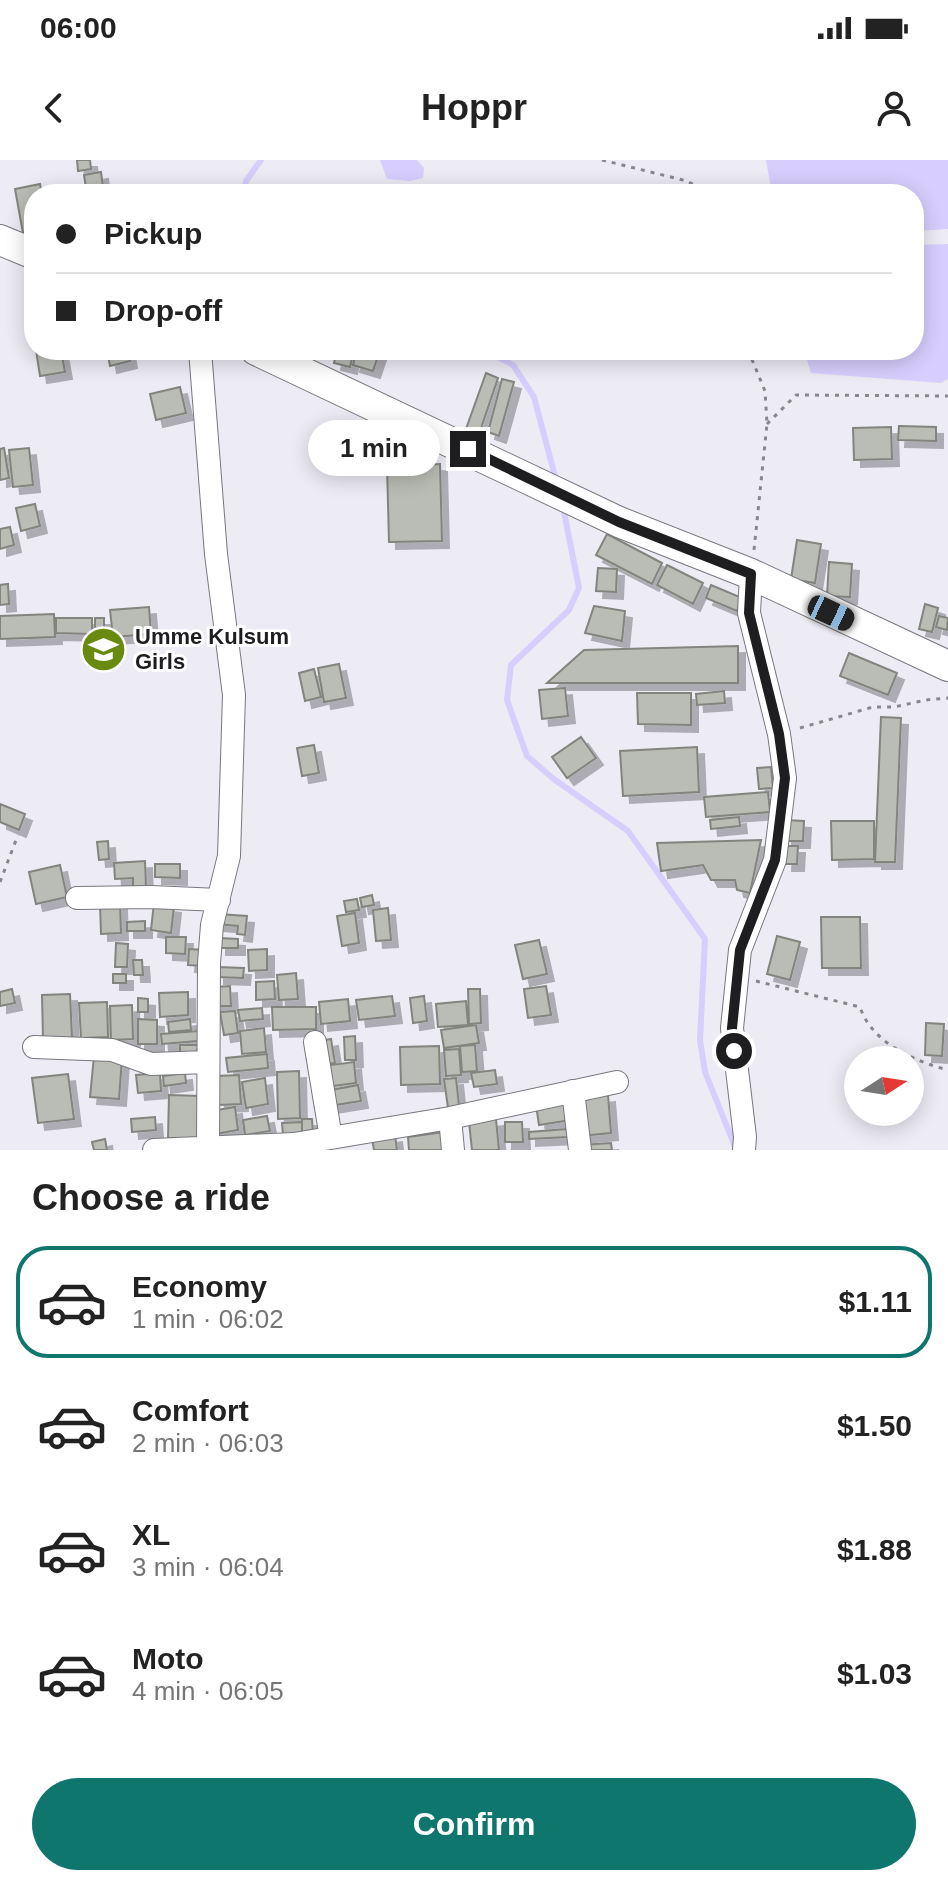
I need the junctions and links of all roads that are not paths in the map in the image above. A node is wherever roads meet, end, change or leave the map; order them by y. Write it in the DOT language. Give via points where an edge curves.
graph roads {
  1 [pos="0,240"];
  2 [pos="24,250"];
  3 [pos="201,360"];
  4 [pos="277,360"];
  5 [pos="751,574"];
  6 [pos="948,666"];
  7 [pos="77,898"];
  8 [pos="219,900"];
  9 [pos="315,1042"];
  10 [pos="34,1047"];
  11 [pos="208,1062"];
  12 [pos="617,1082"];
  13 [pos="573,1091"];
  14 [pos="450,1118"];
  15 [pos="331,1138"];
  16 [pos="208,1149"];
  17 [pos="154,1150"];
  18 [pos="453,1150"];
  19 [pos="580,1150"];
  20 [pos="744,1150"];
  1 -- 2 [label="street"];
  3 -- 8 [label="street" via="216,554 234,695 229,856"];
  4 -- 5 [label="street" via="619,522"];
  5 -- 6 [label="street"];
  5 -- 20 [label="street" via="749,613 785,778 775,860 740,950 737,976 732,1028"];
  7 -- 8 [label="street"];
  8 -- 11 [label="street" via="209,963"];
  9 -- 15 [label="street"];
  10 -- 11 [label="street" via="112,1050 151,1064"];
  11 -- 16 [label="street"];
  12 -- 13 [label="street"];
  13 -- 14 [label="street"];
  13 -- 19 [label="street"];
  14 -- 15 [label="street"];
  14 -- 18 [label="street"];
  15 -- 16 [label="street"];
  16 -- 17 [label="street"];
}
